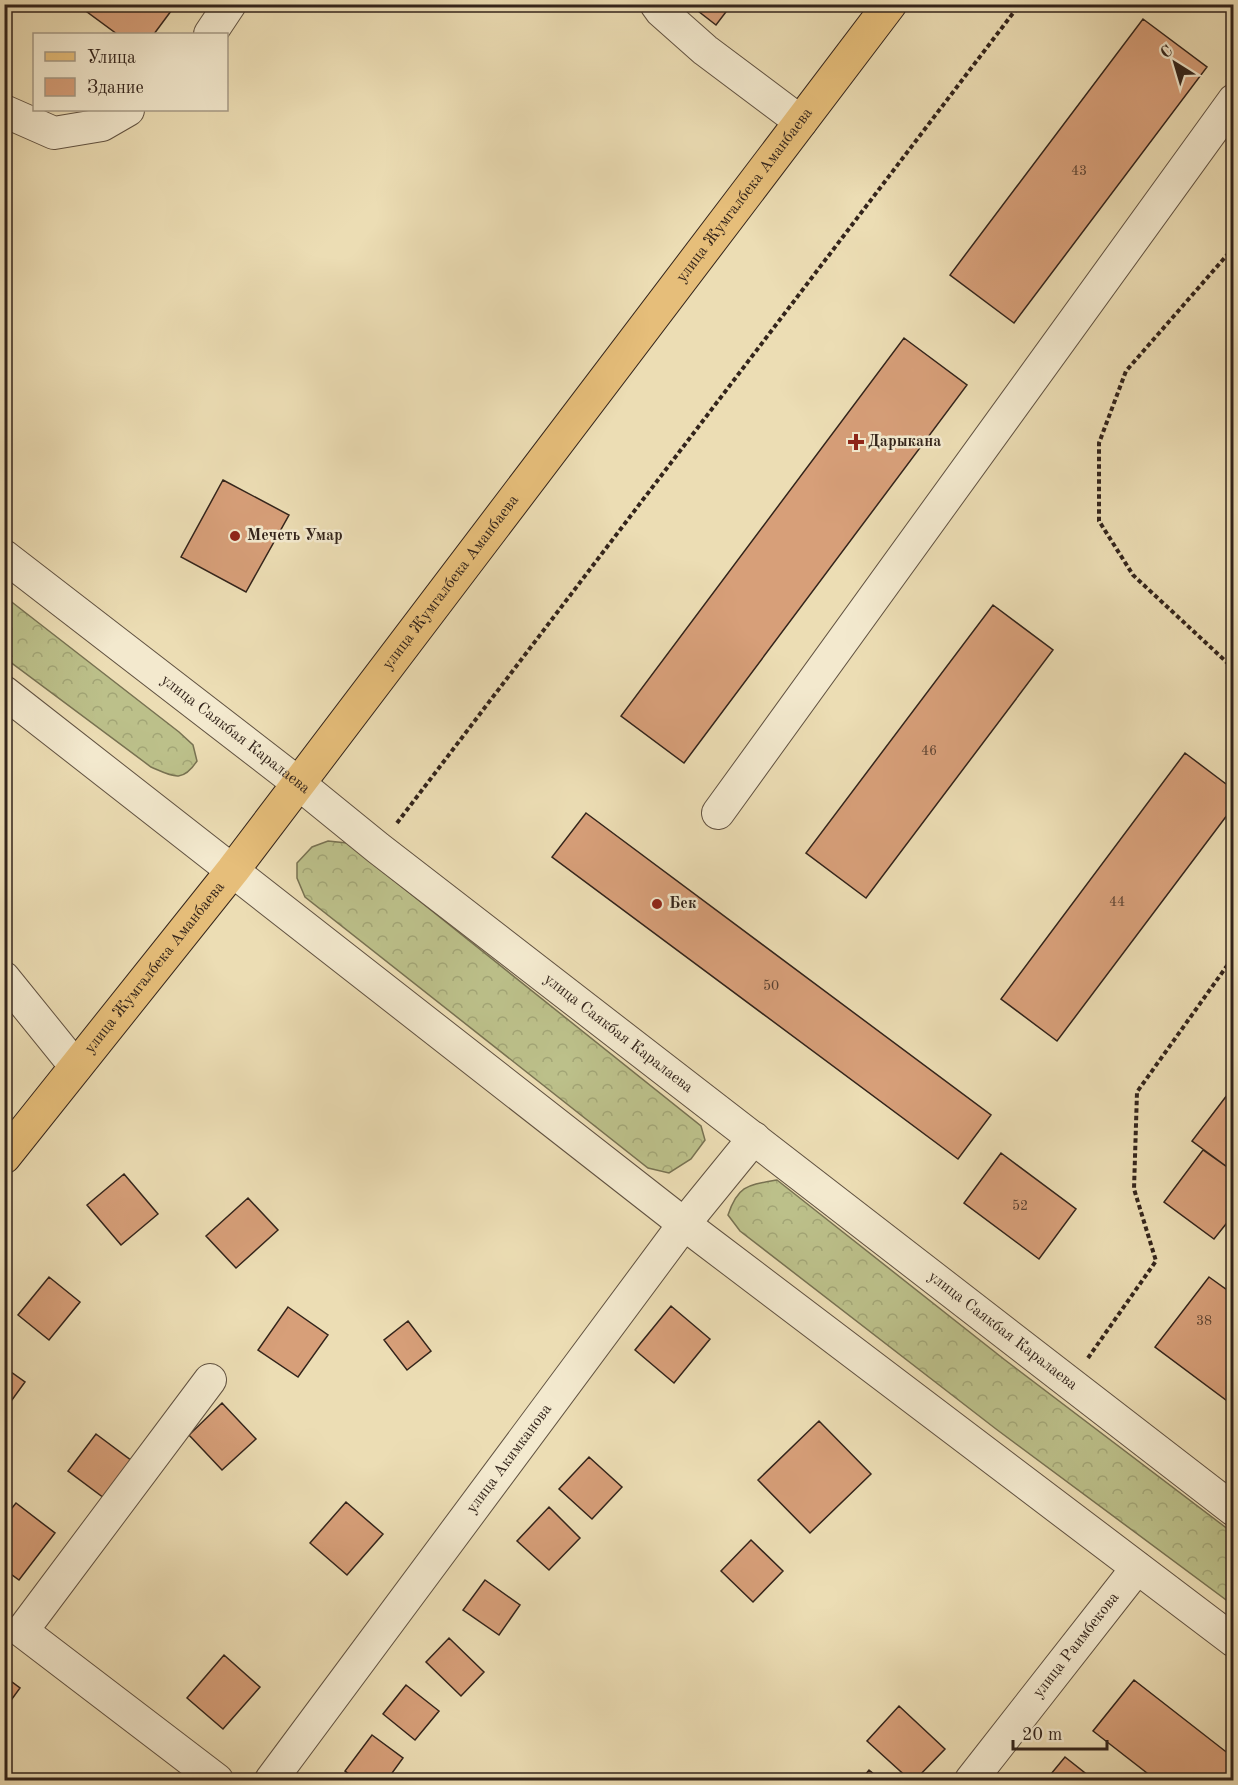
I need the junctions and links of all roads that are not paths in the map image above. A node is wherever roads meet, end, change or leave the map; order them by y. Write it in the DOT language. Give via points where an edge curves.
graph roads {
  1 [pos="230,4"];
  2 [pos="656,4"];
  3 [pos="890,4"];
  4 [pos="211,33"];
  5 [pos="1233,100"];
  6 [pos="4,111"];
  7 [pos="126,111"];
  8 [pos="801,122"];
  9 [pos="4,556"];
  10 [pos="4,692"];
  11 [pos="298,783"];
  12 [pos="718,813"];
  13 [pos="233,870"];
  14 [pos="4,978"];
  15 [pos="76,1067"];
  16 [pos="753,1138"];
  17 [pos="4,1157"];
  18 [pos="684,1224"];
  19 [pos="210,1380"];
  20 [pos="1233,1509"];
  21 [pos="1137,1568"];
  22 [pos="1233,1641"];
  23 [pos="217,1780"];
  24 [pos="271,1780"];
  25 [pos="971,1780"];
  1 -- 4 [label="street"];
  2 -- 8 [label="street" via="705,50"];
  3 -- 8 [label="main road, улица Жумгалбека Аманбаева"];
  5 -- 12 [label="street"];
  6 -- 7 [label="street" via="54,133 102,125"];
  8 -- 11 [label="main road, улица Жумгалбека Аманбаева"];
  9 -- 11 [label="street, улица Саякбая Каралаева"];
  10 -- 13 [label="street"];
  11 -- 13 [label="main road, улица Жумгалбека Аманбаева"];
  11 -- 16 [label="street, улица Саякбая Каралаева"];
  13 -- 15 [label="main road, улица Жумгалбека Аманбаева"];
  13 -- 18 [label="street"];
  14 -- 15 [label="street"];
  15 -- 17 [label="main road, улица Жумгалбека Аманбаева"];
  16 -- 18 [label="street, улица Акимканова"];
  16 -- 20 [label="street, улица Саякбая Каралаева"];
  18 -- 21 [label="street"];
  18 -- 24 [label="street, улица Акимканова"];
  19 -- 23 [label="street" via="22,1631"];
  21 -- 22 [label="street"];
  21 -- 25 [label="street, улица Раимбекова"];
}
